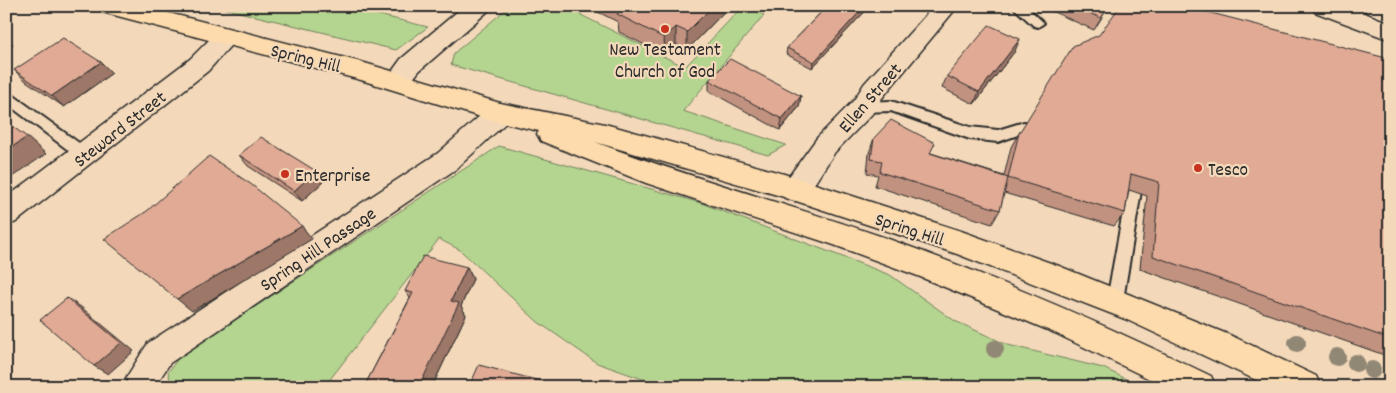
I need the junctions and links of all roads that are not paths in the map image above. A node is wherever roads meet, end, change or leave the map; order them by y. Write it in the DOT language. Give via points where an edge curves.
graph roads {
  1 [pos="110,6"];
  2 [pos="479,6"];
  3 [pos="947,6"];
  4 [pos="1018,6"];
  5 [pos="1323,6"];
  6 [pos="1358,13"];
  7 [pos="1038,23"];
  8 [pos="1390,32"];
  9 [pos="226,37"];
  10 [pos="397,81"];
  11 [pos="6,95"];
  12 [pos="863,107"];
  13 [pos="500,113"];
  14 [pos="1024,127"];
  15 [pos="1140,154"];
  16 [pos="85,156"];
  17 [pos="795,190"];
  18 [pos="6,214"];
  19 [pos="1115,300"];
  20 [pos="145,387"];
  21 [pos="1200,387"];
  22 [pos="1305,387"];
  1 -- 9 [label="main road, Spring Hill"];
  2 -- 10 [label="street" via="410,65"];
  3 -- 12 [label="street, Ellen Street" via="878,85"];
  4 -- 7 [label="lane"];
  5 -- 6 [label="street"];
  6 -- 8 [label="street"];
  9 -- 10 [label="main road, Spring Hill"];
  9 -- 16 [label="street, Steward Street" via="199,65"];
  10 -- 13 [label="main road, Spring Hill"];
  11 -- 16 [label="lane"];
  12 -- 14 [label="lane" via="891,106 970,133 998,136"];
  12 -- 17 [label="street, Ellen Street" via="826,145"];
  13 -- 17 [label="main road, Spring Hill" via="601,133"];
  13 -- 20 [label="street, Spring Hill Passage" via="447,161 158,353 142,378"];
  13 -- 21 [label="main road, Spring Hill" via="600,156 836,234 990,291"];
  15 -- 19 [label="lane"];
  16 -- 18 [label="street, Steward Street"];
  17 -- 19 [label="main road, Spring Hill" via="991,254"];
  19 -- 22 [label="main road, Spring Hill" via="1232,350"];
}
